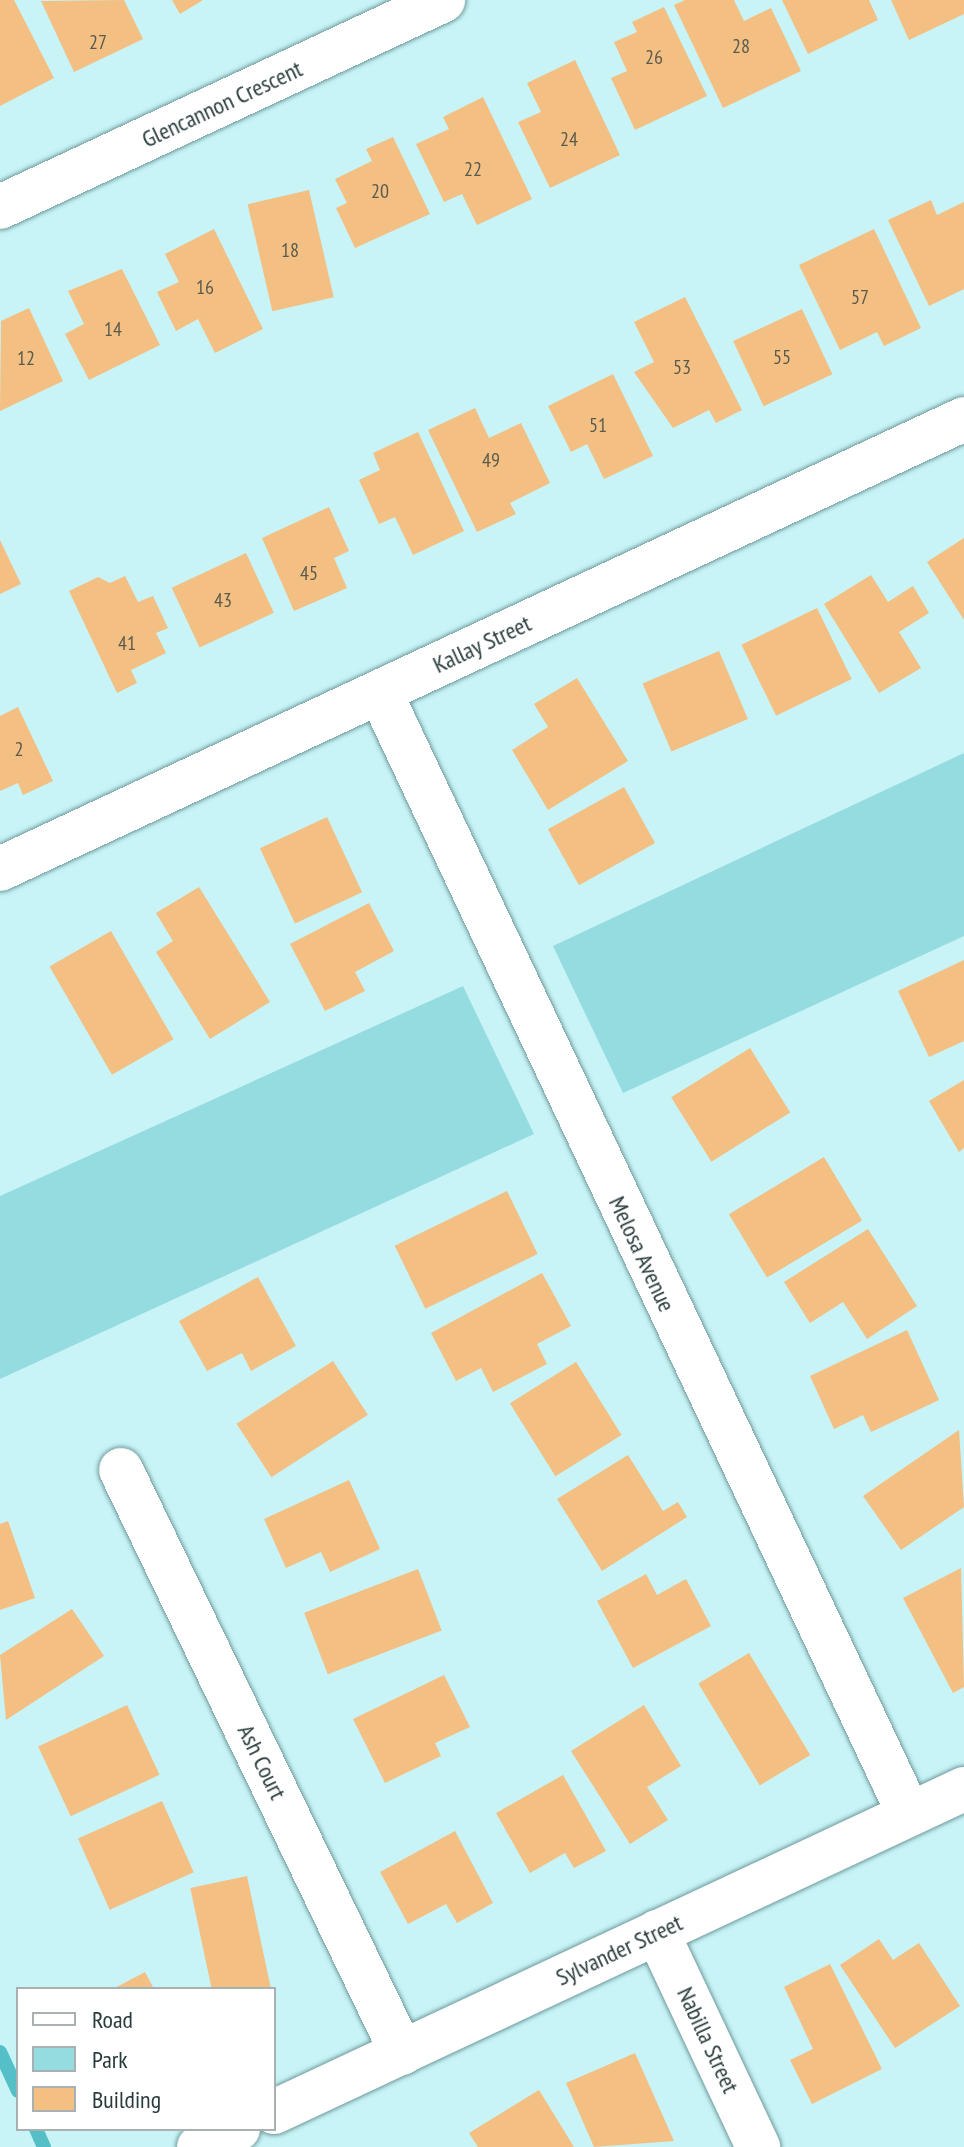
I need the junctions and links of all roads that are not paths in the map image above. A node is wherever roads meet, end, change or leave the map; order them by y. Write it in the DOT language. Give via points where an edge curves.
graph roads {
  1 [pos="443,0"];
  2 [pos="0,207"];
  3 [pos="964,419"];
  4 [pos="380,692"];
  5 [pos="0,869"];
  6 [pos="121,1470"];
  7 [pos="964,1789"];
  8 [pos="909,1814"];
  9 [pos="657,1932"];
  10 [pos="402,2053"];
  11 [pos="276,2111"];
  12 [pos="234,2131"];
  13 [pos="199,2147"];
  14 [pos="758,2147"];
  1 -- 2 [label="street, Glencannon Crescent"];
  3 -- 4 [label="street, Kallay Street"];
  4 -- 5 [label="street, Kallay Street"];
  4 -- 8 [label="street, Melosa Avenue"];
  6 -- 10 [label="street, Ash Court"];
  7 -- 8 [label="street, Sylvander Street"];
  8 -- 9 [label="street, Sylvander Street"];
  9 -- 10 [label="street, Sylvander Street"];
  9 -- 14 [label="street, Nabilla Street"];
  10 -- 11 [label="street, Sylvander Street"];
  12 -- 13 [label="street"];
}
